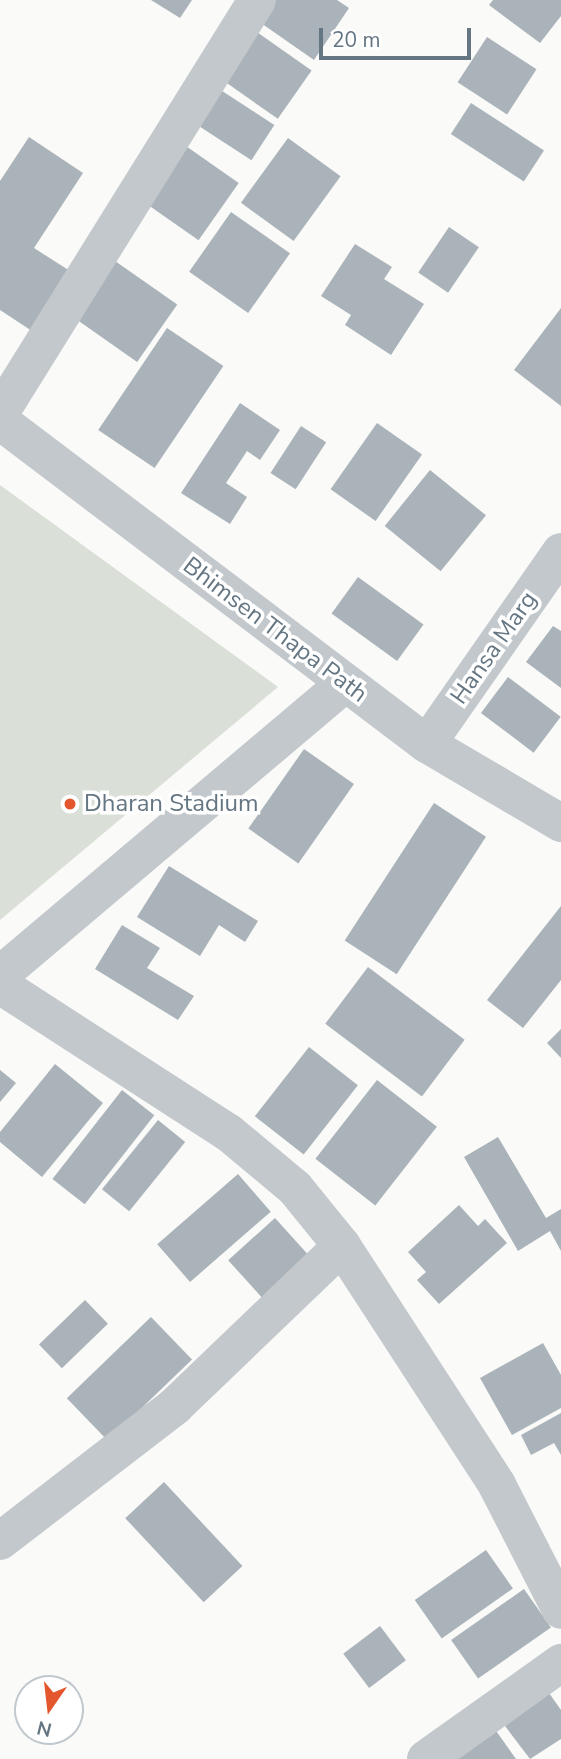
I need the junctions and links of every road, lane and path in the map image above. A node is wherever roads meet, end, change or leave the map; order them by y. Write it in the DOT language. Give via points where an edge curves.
graph roads {
  1 [pos="257,0"];
  2 [pos="0,413"];
  3 [pos="0,421"];
  4 [pos="561,552"];
  5 [pos="345,683"];
  6 [pos="427,744"];
  7 [pos="561,823"];
  8 [pos="0,975"];
  9 [pos="0,985"];
  10 [pos="342,1247"];
  11 [pos="0,1541"];
  12 [pos="561,1610"];
  13 [pos="561,1663"];
  14 [pos="426,1759"];
  1 -- 2 [label="street"];
  3 -- 5 [label="street, Bhimsen Thapa Path"];
  4 -- 6 [label="street, Hansa Marg"];
  5 -- 6 [label="street, Bhimsen Thapa Path"];
  5 -- 8 [label="street"];
  6 -- 7 [label="street, Bhimsen Thapa Path"];
  9 -- 10 [label="street" via="229,1133 295,1188"];
  10 -- 11 [label="street" via="175,1406"];
  10 -- 12 [label="street" via="497,1485"];
  13 -- 14 [label="street"];
}
